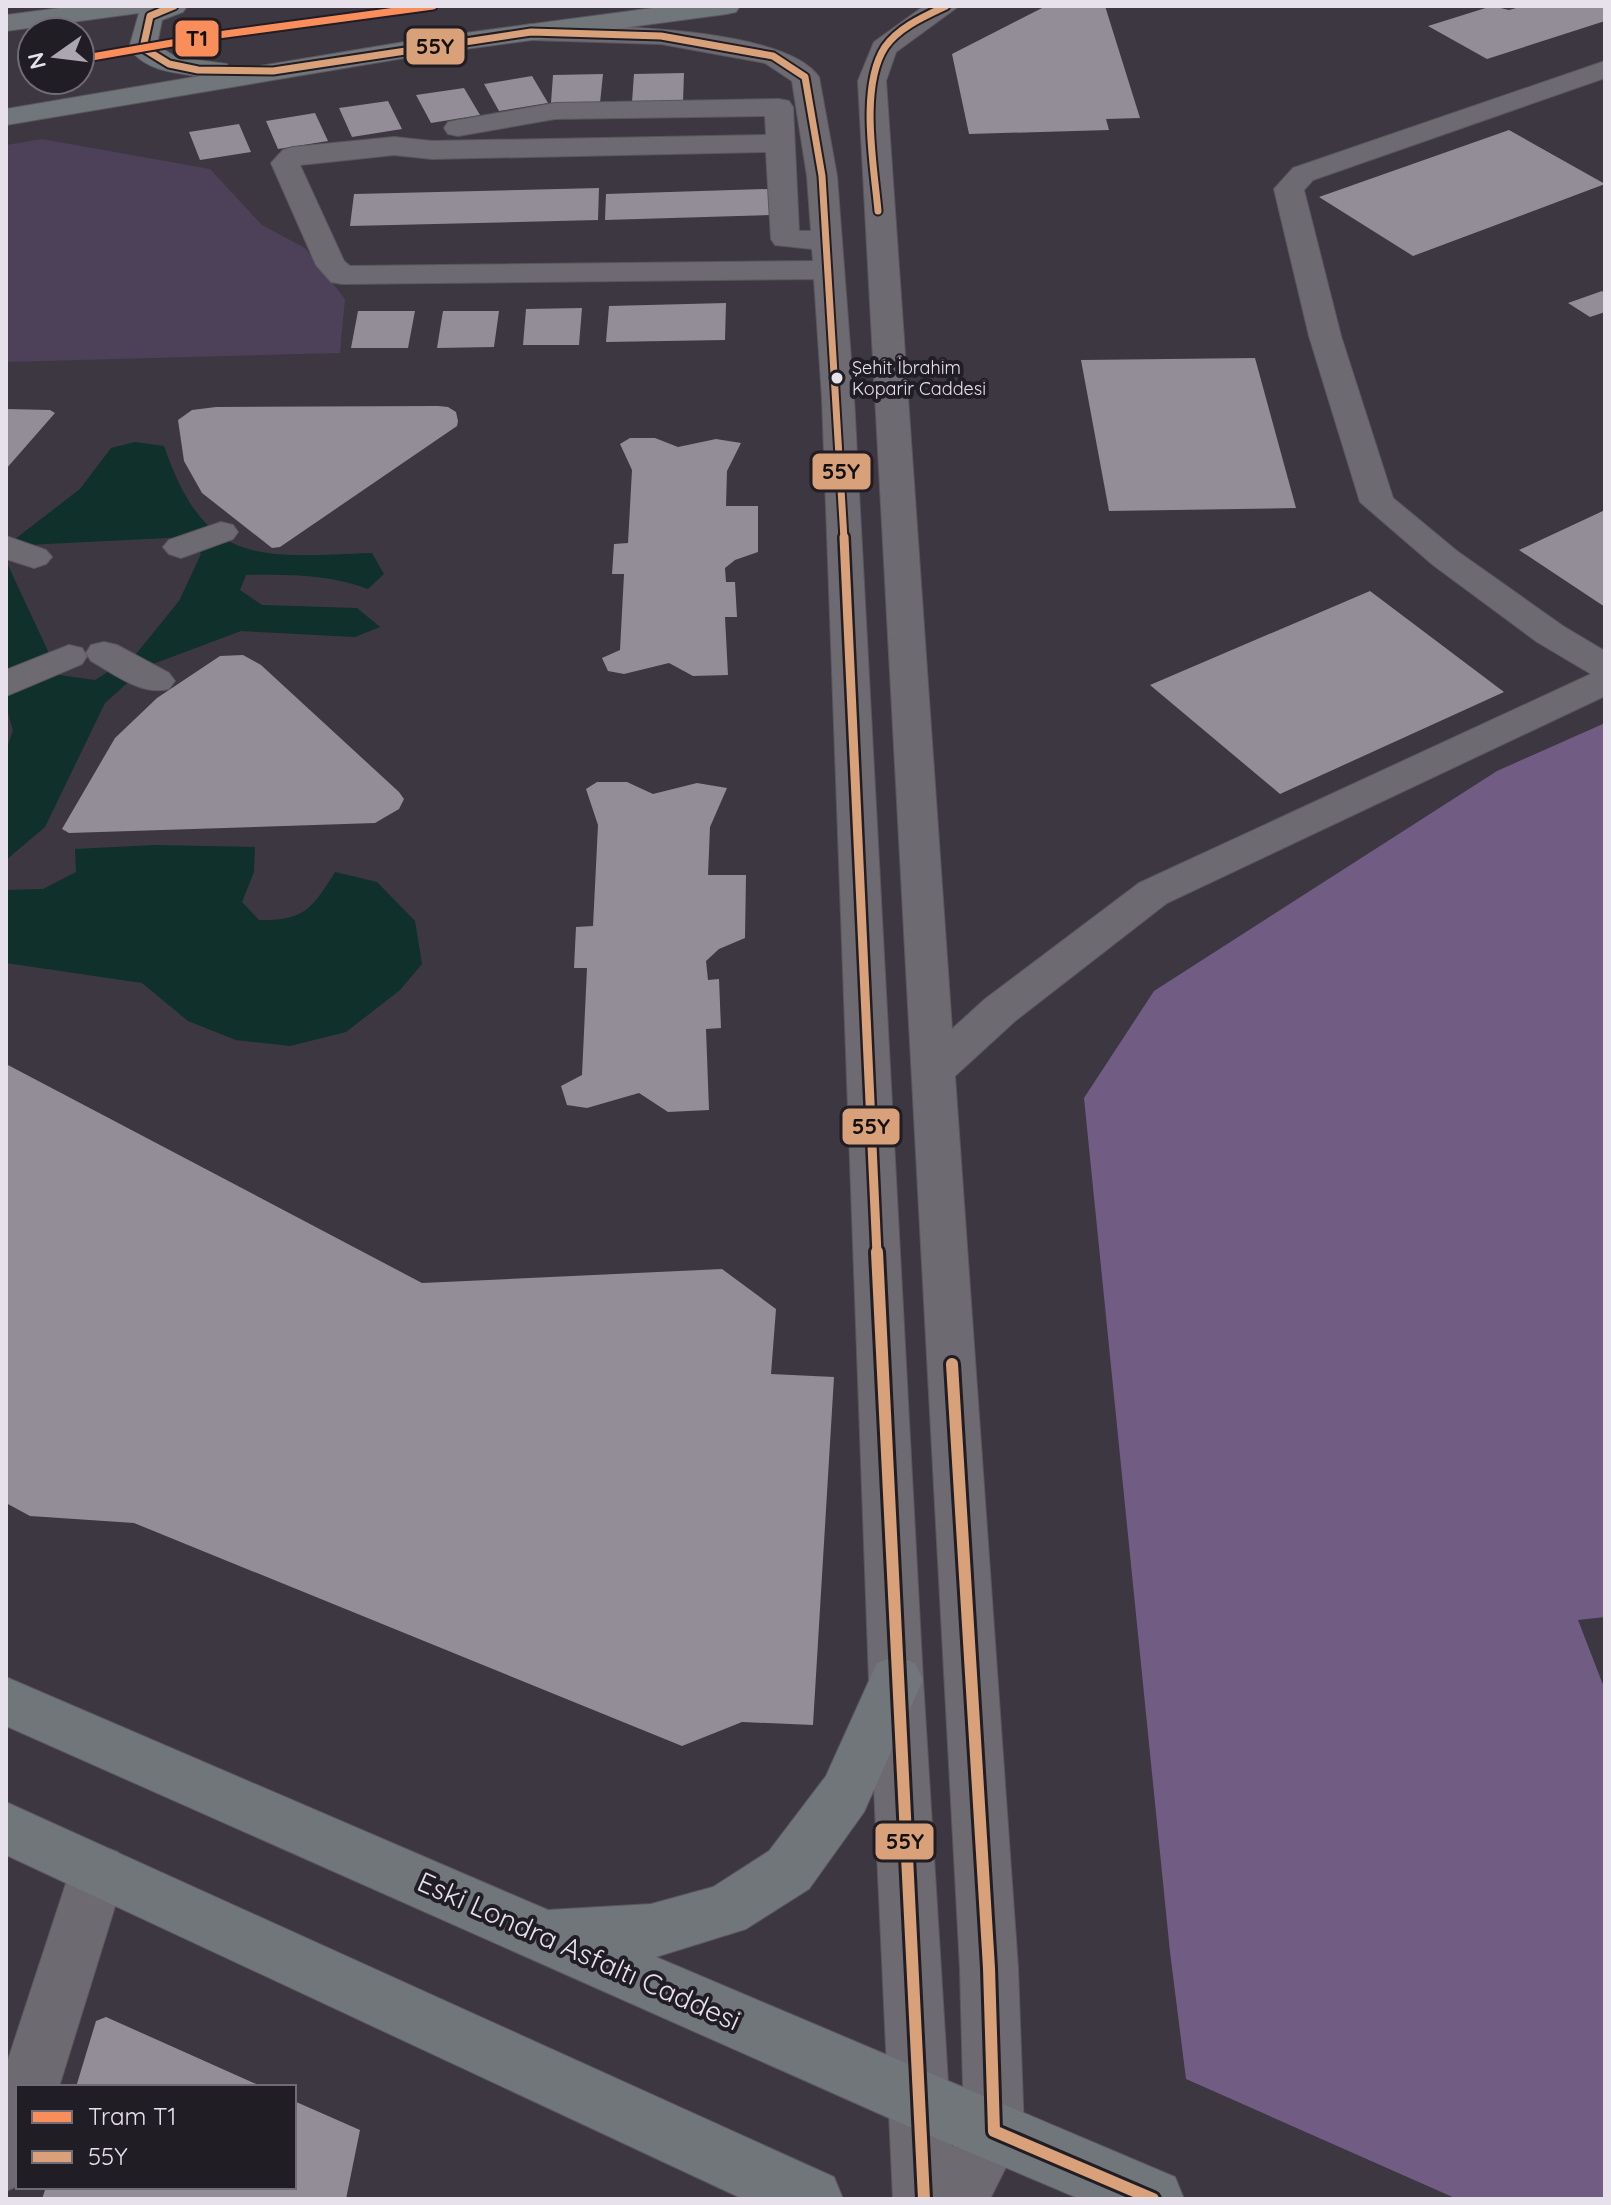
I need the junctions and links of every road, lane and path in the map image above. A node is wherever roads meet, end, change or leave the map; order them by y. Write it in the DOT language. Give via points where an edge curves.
graph roads {
  1 [pos="135,6"];
  2 [pos="174,6"];
  3 [pos="727,6"];
  4 [pos="946,6"];
  5 [pos="45,11"];
  6 [pos="6,23"];
  7 [pos="531,32"];
  8 [pos="1605,69"];
  9 [pos="273,71"];
  10 [pos="6,117"];
  11 [pos="828,256"];
  12 [pos="221,532"];
  13 [pos="181,547"];
  14 [pos="1605,667"];
  15 [pos="156,681"];
  16 [pos="1605,682"];
  17 [pos="6,684"];
  18 [pos="933,1071"];
  19 [pos="896,1680"];
  20 [pos="6,1701"];
  21 [pos="6,1828"];
  22 [pos="98,1871"];
  23 [pos="545,1936"];
  24 [pos="30,2085"];
  25 [pos="919,2101"];
  26 [pos="16,2129"];
  27 [pos="994,2131"];
  28 [pos="6,2160"];
  29 [pos="812,2199"];
  30 [pos="924,2199"];
  31 [pos="956,2199"];
  32 [pos="1153,2199"];
  1 -- 5 [label="main road"];
  2 -- 9 [label="main road" via="150,16 143,48 169,64 198,70"];
  3 -- 7 [label="main road"];
  4 -- 18 [label="street" via="884,48 872,81"];
  5 -- 6 [label="main road"];
  7 -- 9 [label="main road"];
  7 -- 11 [label="street" via="661,36 773,56 805,77 822,176"];
  8 -- 14 [label="street" via="1303,174 1289,189 1325,336 1377,502 1550,634"];
  9 -- 10 [label="main road"];
  11 -- 11 [label="street" via="342,275 331,265 285,163 293,156 394,146 432,150 781,143 786,239"];
  11 -- 19 [label="street"];
  12 -- 13 [label="street"];
  15 -- 17 [label="street" via="87,655"];
  16 -- 18 [label="street" via="1153,893 1000,1010"];
  18 -- 27 [label="street" via="989,1968"];
  19 -- 23 [label="main road" via="845,1794 789,1870 726,1910 651,1931"];
  19 -- 25 [label="street"];
  20 -- 23 [label="main road, Eski Londra Asfaltı Caddesi"];
  21 -- 22 [label="main road"];
  22 -- 24 [label="street"];
  22 -- 29 [label="main road"];
  23 -- 25 [label="main road, Eski Londra Asfaltı Caddesi"];
  25 -- 27 [label="main road, Eski Londra Asfaltı Caddesi"];
  25 -- 30 [label="street"];
  26 -- 28 [label="street"];
  27 -- 31 [label="street"];
  27 -- 32 [label="main road, Eski Londra Asfaltı Caddesi"];
}
